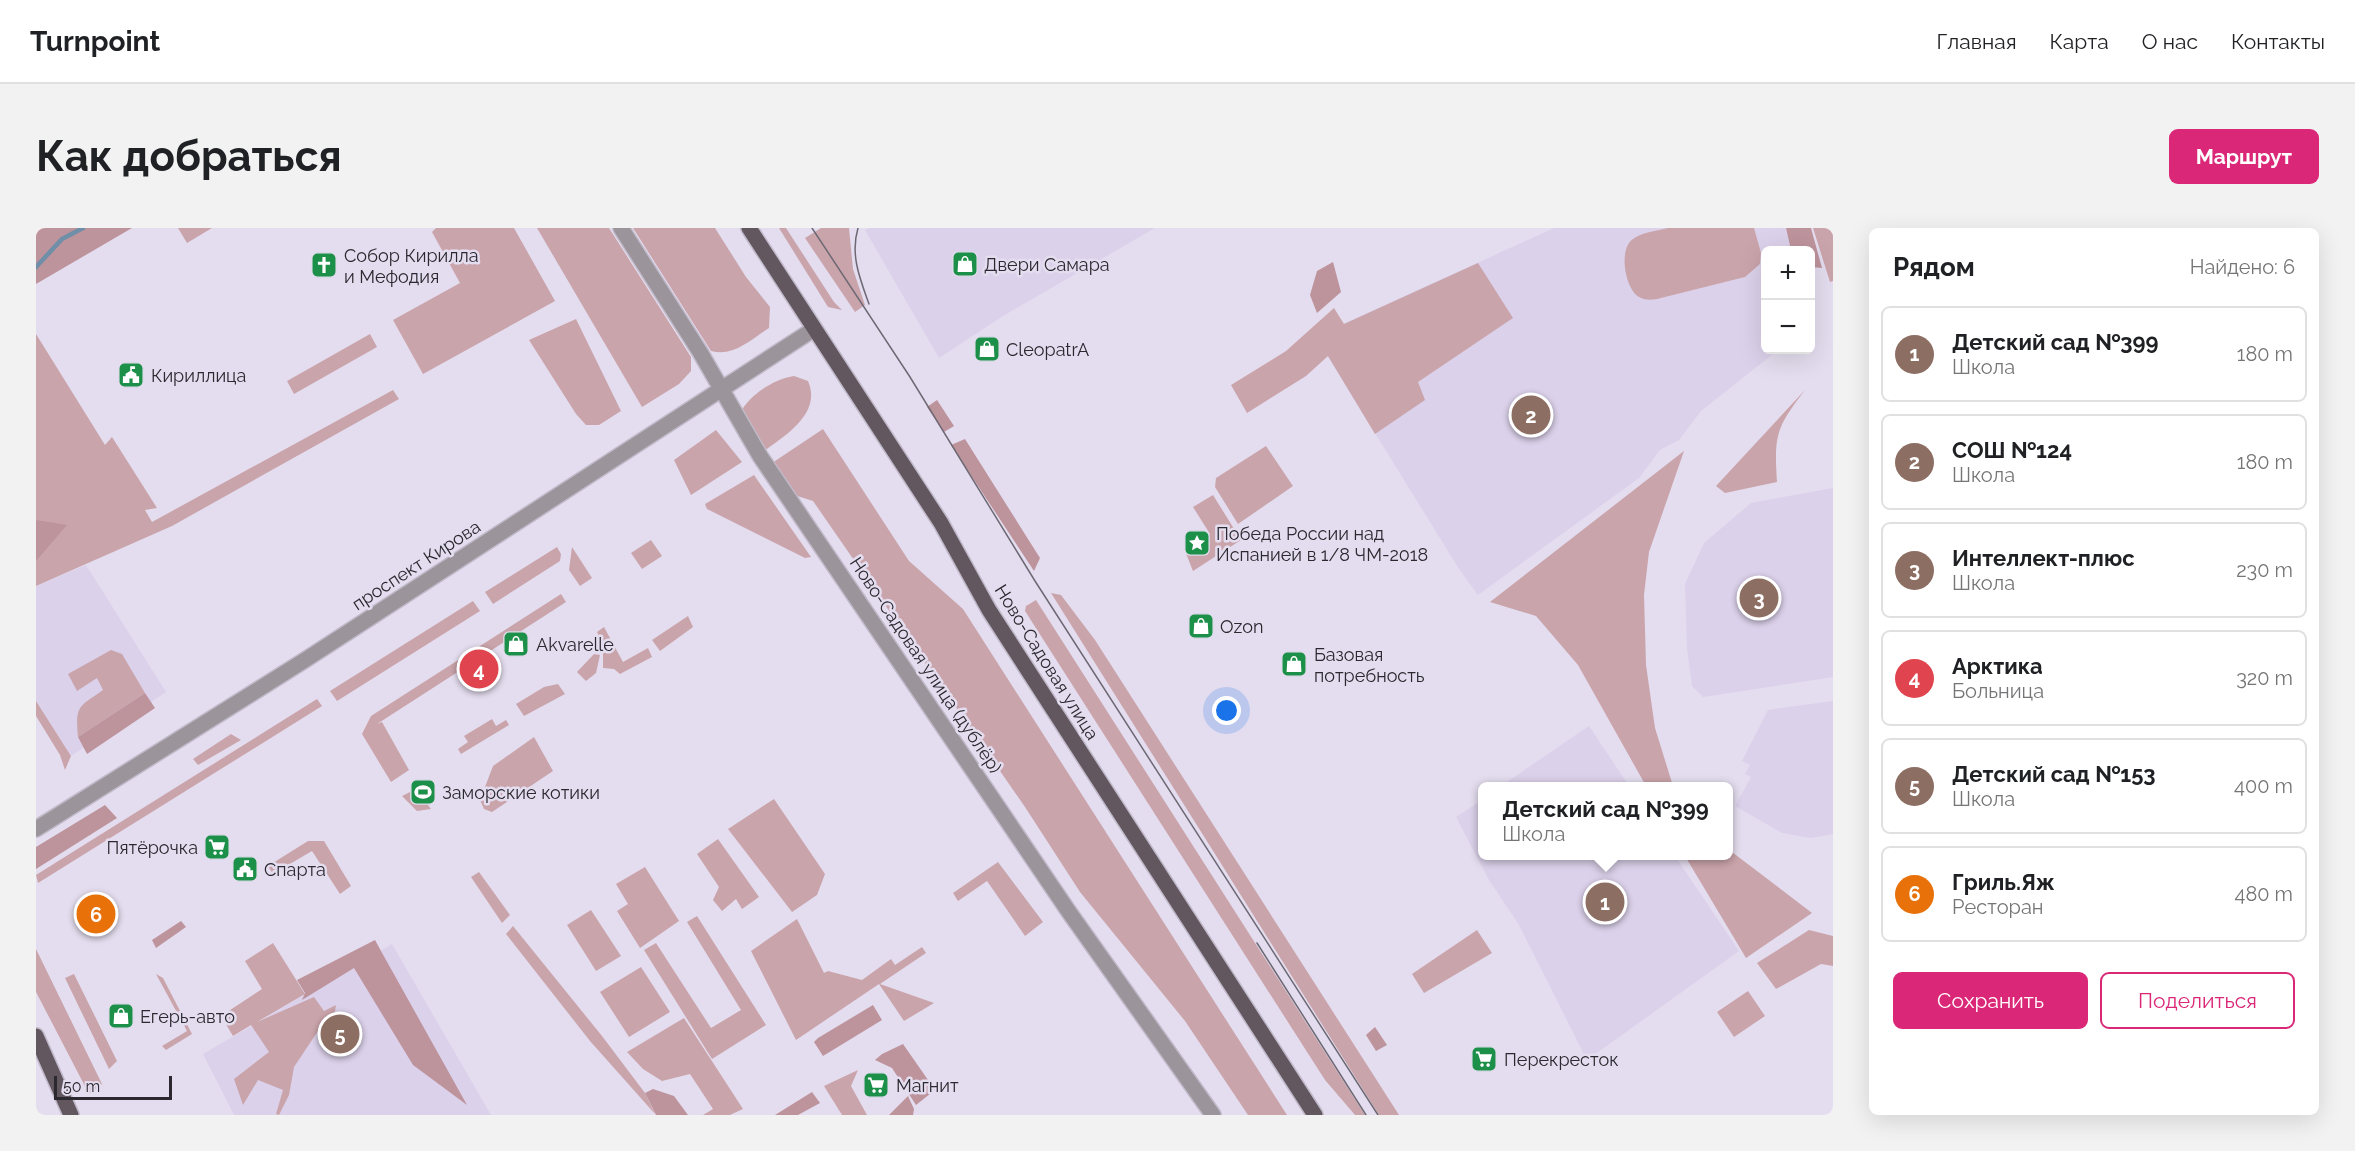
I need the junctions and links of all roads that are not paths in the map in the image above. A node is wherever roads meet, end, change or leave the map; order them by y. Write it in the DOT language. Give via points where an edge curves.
graph roads {
  1 [pos="621,228"];
  2 [pos="749,228"];
  3 [pos="814,329"];
  4 [pos="722,388"];
  5 [pos="36,829"];
  6 [pos="36,1036"];
  7 [pos="71,1115"];
  8 [pos="1213,1115"];
  9 [pos="1315,1115"];
  1 -- 4 [label="street, Ново-Садовая улица (дублёр)"];
  2 -- 3 [label="main road, Ново-Садовая улица"];
  3 -- 4 [label="street, проспект Кирова"];
  3 -- 9 [label="main road, Ново-Садовая улица" via="941,523 989,610"];
  4 -- 5 [label="street, проспект Кирова" via="305,660"];
  4 -- 8 [label="street, Ново-Садовая улица (дублёр)" via="760,456 1069,912"];
  6 -- 7 [label="main road"];
}
